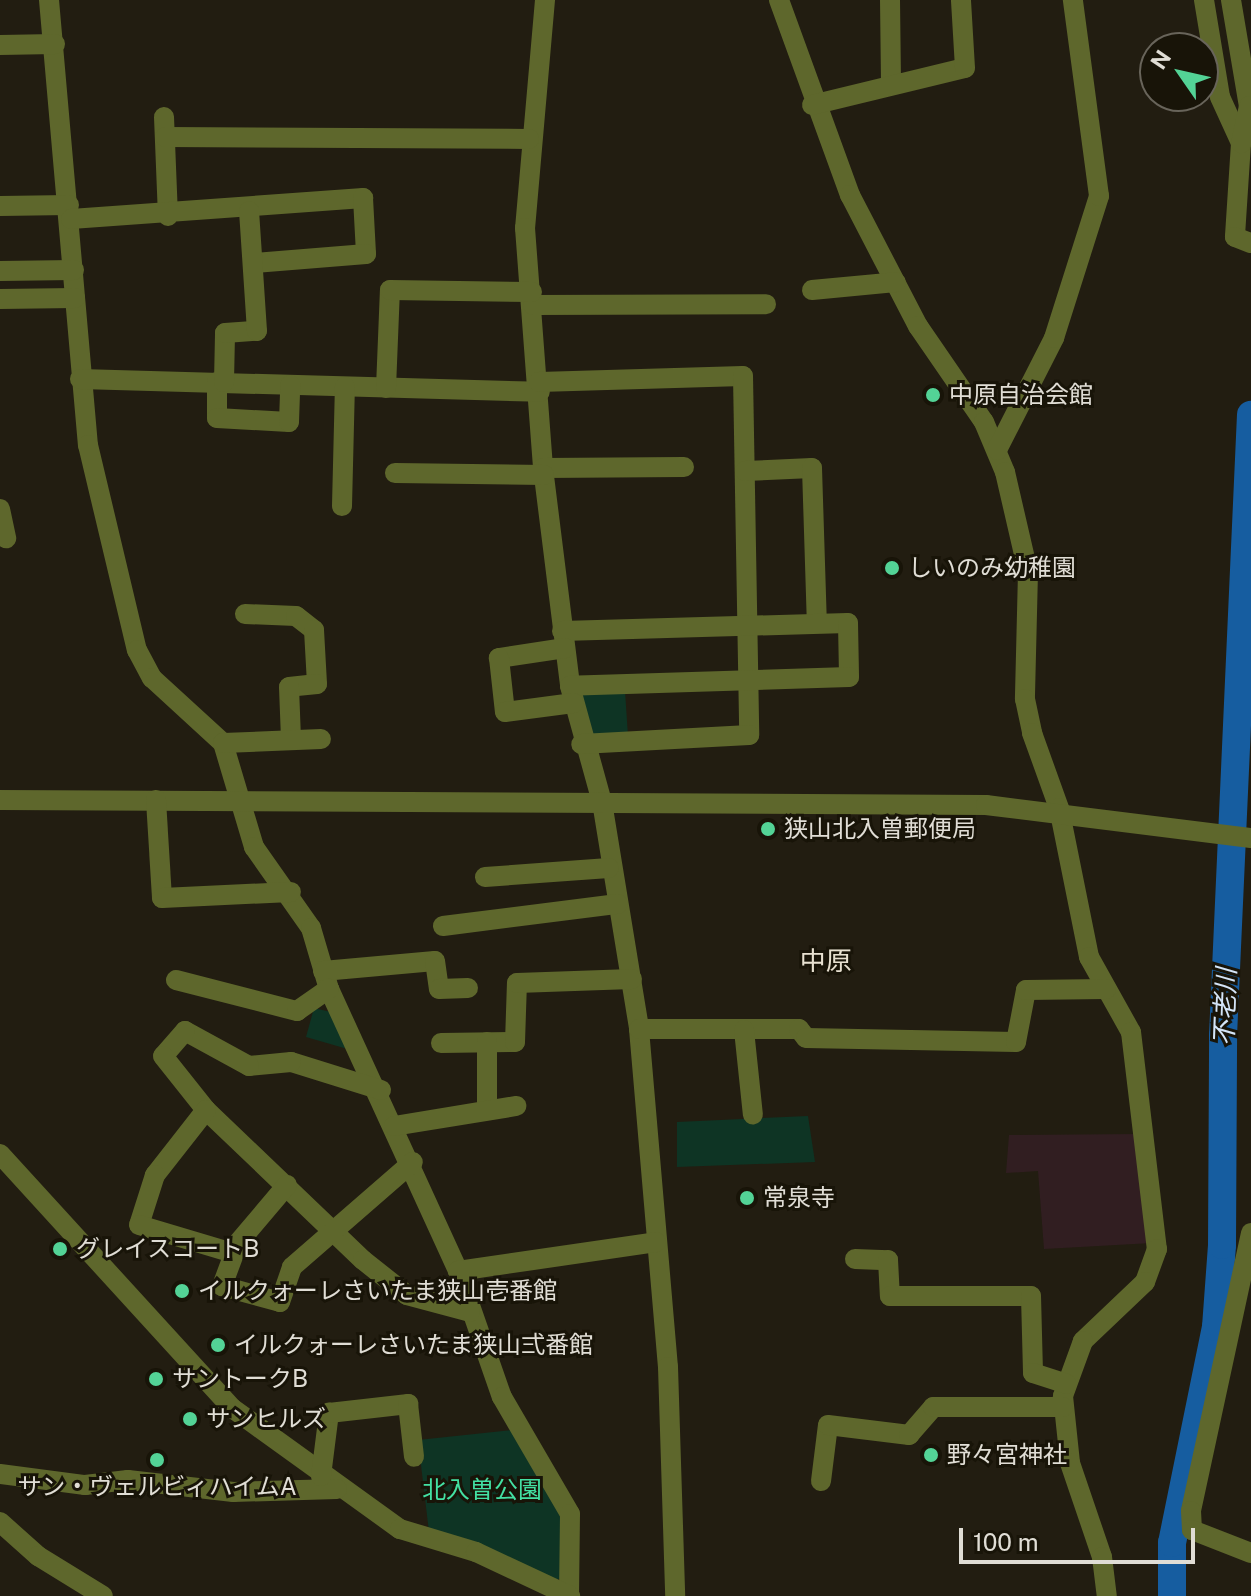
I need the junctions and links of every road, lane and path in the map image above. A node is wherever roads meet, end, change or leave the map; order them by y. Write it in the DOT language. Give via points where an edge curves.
graph roads {
  1 [pos="49,0"];
  2 [pos="545,0"];
  3 [pos="779,0"];
  4 [pos="890,0"];
  5 [pos="961,0"];
  6 [pos="1073,0"];
  7 [pos="1204,0"];
  8 [pos="1231,0"];
  9 [pos="55,44"];
  10 [pos="0,45"];
  11 [pos="891,84"];
  12 [pos="812,105"];
  13 [pos="529,139"];
  14 [pos="1241,143"];
  15 [pos="0,206"];
  16 [pos="249,211"];
  17 [pos="70,212"];
  18 [pos="168,216"];
  19 [pos="1248,243"];
  20 [pos="254,263"];
  21 [pos="74,270"];
  22 [pos="0,271"];
  23 [pos="896,282"];
  24 [pos="812,290"];
  25 [pos="75,298"];
  26 [pos="0,299"];
  27 [pos="533,299"];
  28 [pos="766,304"];
  29 [pos="80,379"];
  30 [pos="220,382"];
  31 [pos="290,385"];
  32 [pos="345,387"];
  33 [pos="540,387"];
  34 [pos="386,388"];
  35 [pos="997,450"];
  36 [pos="684,467"];
  37 [pos="544,471"];
  38 [pos="745,471"];
  39 [pos="395,473"];
  40 [pos="342,506"];
  41 [pos="0,509"];
  42 [pos="6,538"];
  43 [pos="245,614"];
  44 [pos="817,623"];
  45 [pos="749,624"];
  46 [pos="564,640"];
  47 [pos="750,680"];
  48 [pos="571,695"];
  49 [pos="321,739"];
  50 [pos="291,740"];
  51 [pos="223,743"];
  52 [pos="581,744"];
  53 [pos="0,800"];
  54 [pos="156,800"];
  55 [pos="241,801"];
  56 [pos="602,802"];
  57 [pos="1059,808"];
  58 [pos="1251,838"];
  59 [pos="609,868"];
  60 [pos="485,877"];
  61 [pos="291,892"];
  62 [pos="618,904"];
  63 [pos="443,926"];
  64 [pos="632,979"];
  65 [pos="176,980"];
  66 [pos="326,980"];
  67 [pos="468,988"];
  68 [pos="1106,989"];
  69 [pos="639,1029"];
  70 [pos="744,1030"];
  71 [pos="487,1042"];
  72 [pos="441,1043"];
  73 [pos="381,1090"];
  74 [pos="516,1106"];
  75 [pos="487,1109"];
  76 [pos="206,1110"];
  77 [pos="753,1115"];
  78 [pos="394,1126"];
  79 [pos="0,1154"];
  80 [pos="413,1162"];
  81 [pos="287,1185"];
  82 [pos="329,1228"];
  83 [pos="1251,1233"];
  84 [pos="656,1242"];
  85 [pos="233,1253"];
  86 [pos="855,1259"];
  87 [pos="458,1271"];
  88 [pos="470,1312"];
  89 [pos="1066,1384"];
  90 [pos="1063,1407"];
  91 [pos="414,1457"];
  92 [pos="0,1474"];
  93 [pos="821,1481"];
  94 [pos="329,1482"];
  95 [pos="0,1522"];
  96 [pos="1251,1553"];
  97 [pos="103,1596"];
  98 [pos="569,1596"];
  99 [pos="675,1596"];
  100 [pos="1107,1596"];
  1 -- 9 [label="street"];
  2 -- 13 [label="street"];
  3 -- 12 [label="street"];
  4 -- 11 [label="street"];
  5 -- 11 [label="street" via="965,68"];
  6 -- 35 [label="street" via="1099,196 1054,338"];
  7 -- 14 [label="street" via="1220,97"];
  8 -- 14 [label="street" via="1249,106"];
  9 -- 10 [label="street"];
  9 -- 17 [label="street"];
  11 -- 12 [label="street"];
  12 -- 23 [label="street"];
  13 -- 18 [label="street" via="164,127"];
  13 -- 27 [label="street" via="525,228"];
  14 -- 19 [label="street" via="1235,237"];
  15 -- 17 [label="street"];
  16 -- 18 [label="street"];
  16 -- 20 [label="street"];
  16 -- 20 [label="street" via="363,198 366,254"];
  17 -- 18 [label="street"];
  17 -- 21 [label="street"];
  20 -- 30 [label="street" via="257,331 225,333"];
  21 -- 22 [label="street"];
  21 -- 25 [label="street"];
  23 -- 24 [label="street"];
  23 -- 35 [label="street"];
  25 -- 26 [label="street"];
  25 -- 29 [label="street"];
  27 -- 28 [label="street"];
  27 -- 33 [label="street"];
  27 -- 34 [label="street" via="390,290"];
  29 -- 30 [label="street"];
  29 -- 51 [label="street" via="137,650 152,678"];
  30 -- 31 [label="street"];
  30 -- 31 [label="street" via="217,418 289,422"];
  31 -- 32 [label="street"];
  32 -- 34 [label="street"];
  32 -- 40 [label="street"];
  33 -- 34 [label="street"];
  33 -- 37 [label="street"];
  33 -- 38 [label="street" via="743,376"];
  35 -- 57 [label="street" via="1028,572 1025,699"];
  36 -- 37 [label="street"];
  37 -- 39 [label="street"];
  37 -- 46 [label="street"];
  38 -- 44 [label="street" via="812,468"];
  38 -- 45 [label="street"];
  41 -- 42 [label="street"];
  43 -- 50 [label="street" via="296,616 314,630 317,684 289,687"];
  44 -- 45 [label="street"];
  44 -- 47 [label="street" via="848,623 849,677"];
  45 -- 46 [label="street"];
  45 -- 47 [label="street"];
  46 -- 48 [label="street"];
  46 -- 48 [label="street" via="499,658 505,712"];
  47 -- 48 [label="street"];
  47 -- 52 [label="street" via="749,735"];
  48 -- 52 [label="street"];
  49 -- 50 [label="street"];
  50 -- 51 [label="street"];
  51 -- 55 [label="street"];
  52 -- 56 [label="street"];
  53 -- 54 [label="street"];
  54 -- 55 [label="street"];
  54 -- 61 [label="street" via="162,898"];
  55 -- 56 [label="street"];
  55 -- 61 [label="street" via="264,867"];
  56 -- 57 [label="street"];
  56 -- 59 [label="street"];
  57 -- 58 [label="street"];
  57 -- 68 [label="street" via="1089,957"];
  59 -- 60 [label="street"];
  59 -- 62 [label="street"];
  61 -- 66 [label="street"];
  62 -- 63 [label="street"];
  62 -- 64 [label="street"];
  64 -- 69 [label="street"];
  64 -- 71 [label="street" via="517,983 515,1042"];
  65 -- 66 [label="street" via="297,1011"];
  66 -- 67 [label="street" via="435,961 439,989"];
  66 -- 73 [label="street"];
  68 -- 70 [label="street" via="1026,990 1016,1042"];
  68 -- 89 [label="street" via="1131,1032 1140,1077 1157,1249 1145,1282 1083,1341"];
  69 -- 70 [label="street"];
  69 -- 84 [label="street"];
  70 -- 77 [label="street"];
  71 -- 72 [label="street"];
  71 -- 75 [label="street"];
  73 -- 76 [label="street" via="291,1062 249,1066 185,1031 163,1056"];
  73 -- 78 [label="street"];
  74 -- 75 [label="street"];
  75 -- 78 [label="street"];
  76 -- 81 [label="street"];
  76 -- 85 [label="street" via="155,1175 139,1225"];
  78 -- 80 [label="street"];
  79 -- 94 [label="street" via="232,1408"];
  80 -- 82 [label="street"];
  80 -- 87 [label="street"];
  81 -- 82 [label="street"];
  81 -- 85 [label="street"];
  82 -- 85 [label="street" via="292,1267 280,1302 222,1286"];
  82 -- 88 [label="street" via="407,1295"];
  83 -- 96 [label="street" via="1191,1511 1192,1530"];
  84 -- 87 [label="street"];
  84 -- 99 [label="street"];
  86 -- 89 [label="street" via="888,1260 890,1296 1031,1296 1033,1373"];
  87 -- 88 [label="street"];
  88 -- 98 [label="street" via="502,1397 570,1514"];
  89 -- 90 [label="street"];
  90 -- 93 [label="street" via="933,1407 909,1435 828,1425"];
  90 -- 100 [label="street" via="1070,1463"];
  91 -- 94 [label="street" via="408,1404 329,1413"];
  92 -- 94 [label="street" via="85,1485 128,1480 233,1492"];
  94 -- 98 [label="street" via="400,1529 476,1552"];
  95 -- 97 [label="street" via="38,1556"];
}
